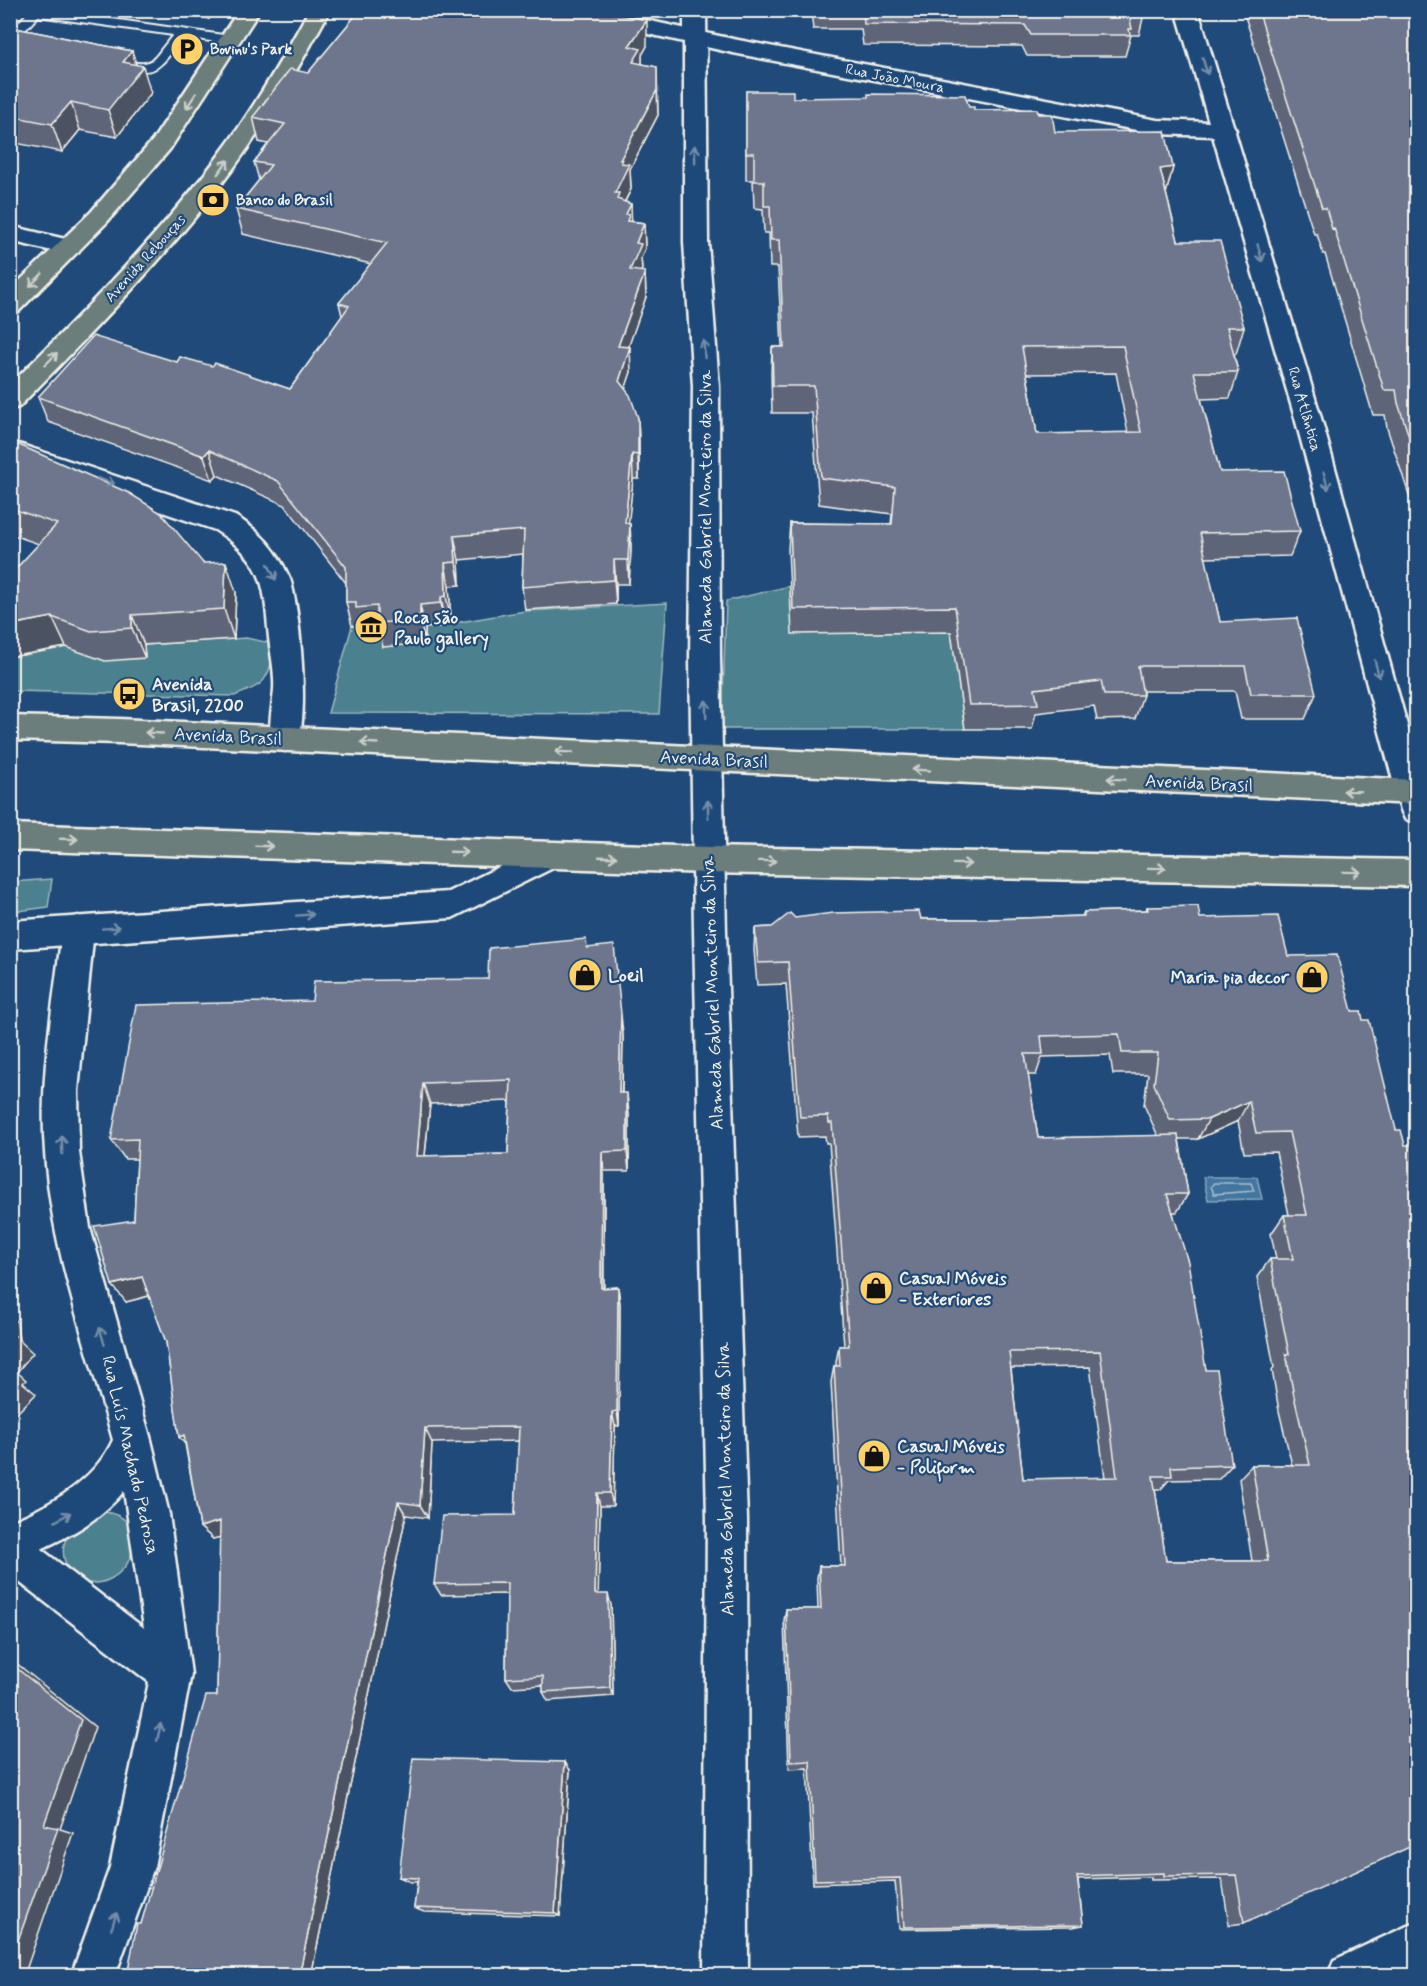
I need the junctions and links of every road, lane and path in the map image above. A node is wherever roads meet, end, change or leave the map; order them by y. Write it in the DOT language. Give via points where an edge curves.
graph roads {
  1 [pos="250,10"];
  2 [pos="320,10"];
  3 [pos="568,10"];
  4 [pos="1187,10"];
  5 [pos="35,11"];
  6 [pos="695,24"];
  7 [pos="180,34"];
  8 [pos="230,40"];
  9 [pos="35,49"];
  10 [pos="111,63"];
  11 [pos="1225,130"];
  12 [pos="10,233"];
  13 [pos="69,247"];
  14 [pos="10,305"];
  15 [pos="10,401"];
  16 [pos="10,450"];
  17 [pos="10,728"];
  18 [pos="285,739"];
  19 [pos="706,759"];
  20 [pos="1415,798"];
  21 [pos="10,837"];
  22 [pos="550,855"];
  23 [pos="708,860"];
  24 [pos="1416,873"];
  25 [pos="78,930"];
  26 [pos="10,935"];
  27 [pos="132,1440"];
  28 [pos="10,1542"];
  29 [pos="10,1550"];
  30 [pos="171,1674"];
  31 [pos="1416,1944"];
  32 [pos="93,1976"];
  33 [pos="726,1976"];
  34 [pos="1350,1976"];
  1 -- 8 [label="main road"];
  15 -- 2 [label="main road, Avenida Rebouças, one-way" via="140,266 224,166 267,105"];
  3 -- 6 [label="street, Rua João Moura"];
  4 -- 11 [label="street, Rua Atlântica, one-way"];
  5 -- 7 [label="lane"];
  5 -- 9 [label="lane" via="12,38 14,45"];
  6 -- 11 [label="street, Rua João Moura" via="1157,127"];
  19 -- 6 [label="street, Alameda Gabriel Monteiro da Silva, one-way" via="706,386 696,242"];
  7 -- 8 [label="lane"];
  7 -- 10 [label="lane" via="154,65 145,69"];
  8 -- 13 [label="main road, one-way" via="162,144"];
  11 -- 20 [label="street, Rua Atlântica, one-way"];
  12 -- 13 [label="street"];
  13 -- 14 [label="main road, one-way"];
  16 -- 18 [label="street, one-way" via="225,523 244,535 269,565 278,585 289,686"];
  18 -- 17 [label="main road, Avenida Brasil, one-way"];
  19 -- 18 [label="main road, Avenida Brasil, one-way"];
  20 -- 19 [label="main road, Avenida Brasil, one-way"];
  23 -- 19 [label="street, Alameda Gabriel Monteiro da Silva, one-way"];
  21 -- 22 [label="main road, one-way"];
  22 -- 23 [label="main road, one-way"];
  25 -- 22 [label="street, one-way" via="452,904"];
  23 -- 24 [label="main road, one-way"];
  23 -- 33 [label="street, Alameda Gabriel Monteiro da Silva" via="728,1519"];
  25 -- 26 [label="street"];
  27 -- 25 [label="street, Rua Luís Machado Pedrosa, one-way" via="72,1228 62,1152 61,1091"];
  28 -- 27 [label="street, one-way" via="79,1507 119,1468"];
  27 -- 30 [label="street, Rua Luís Machado Pedrosa" via="149,1514"];
  29 -- 30 [label="street"];
  32 -- 30 [label="street, Rua Luís Machado Pedrosa, one-way" via="132,1867"];
  31 -- 34 [label="street"];
}
